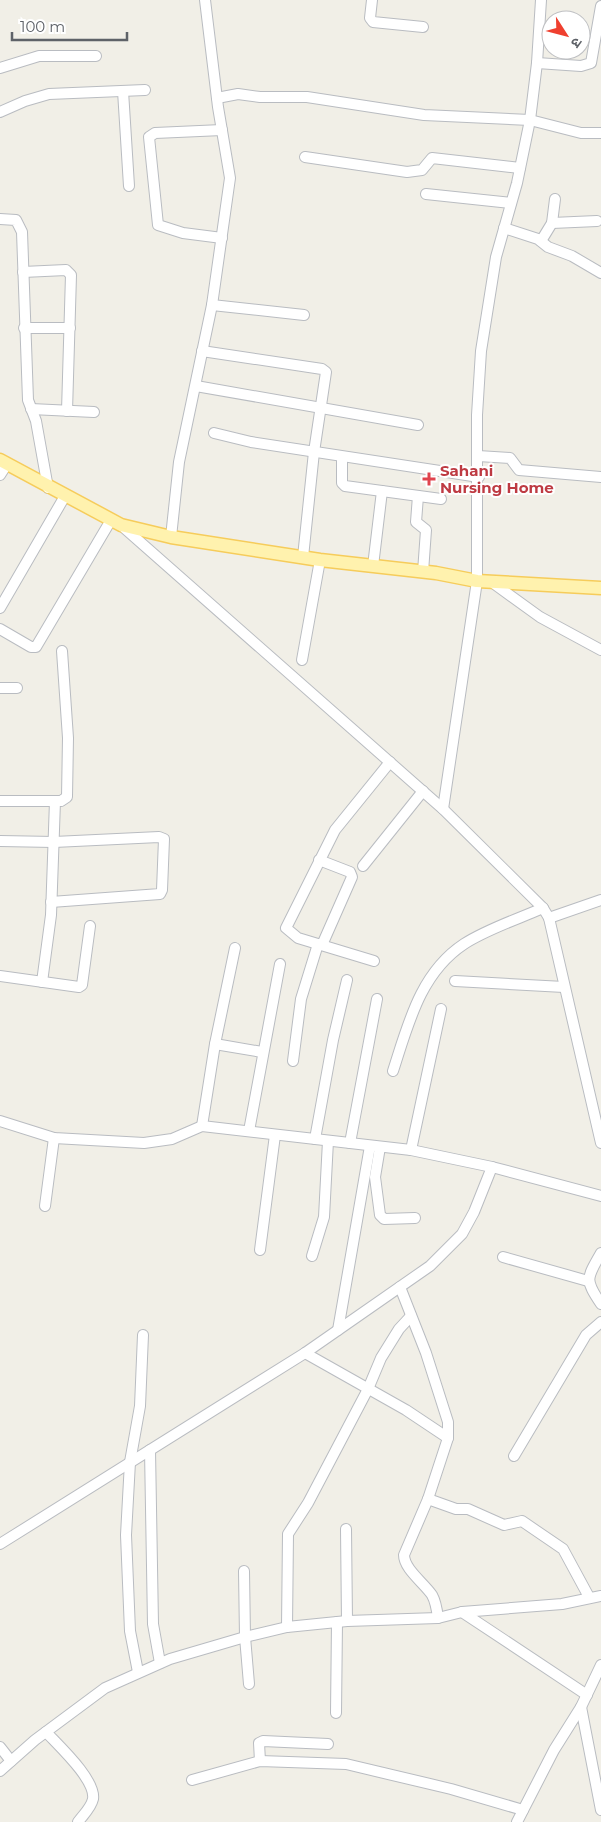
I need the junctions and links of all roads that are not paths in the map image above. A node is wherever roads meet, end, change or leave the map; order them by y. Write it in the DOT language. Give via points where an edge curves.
graph roads {
  1 [pos="205,0"];
  2 [pos="372,0"];
  3 [pos="541,0"];
  4 [pos="601,6"];
  5 [pos="600,21"];
  6 [pos="423,27"];
  7 [pos="96,56"];
  8 [pos="537,63"];
  9 [pos="0,68"];
  10 [pos="145,90"];
  11 [pos="123,91"];
  12 [pos="217,98"];
  13 [pos="0,112"];
  14 [pos="530,120"];
  15 [pos="222,130"];
  16 [pos="601,133"];
  17 [pos="304,157"];
  18 [pos="520,168"];
  19 [pos="129,186"];
  20 [pos="426,194"];
  21 [pos="555,199"];
  22 [pos="511,203"];
  23 [pos="0,219"];
  24 [pos="597,221"];
  25 [pos="552,223"];
  26 [pos="504,228"];
  27 [pos="222,238"];
  28 [pos="541,241"];
  29 [pos="23,272"];
  30 [pos="601,273"];
  31 [pos="212,305"];
  32 [pos="304,315"];
  33 [pos="24,328"];
  34 [pos="70,328"];
  35 [pos="202,351"];
  36 [pos="196,386"];
  37 [pos="31,409"];
  38 [pos="321,409"];
  39 [pos="67,411"];
  40 [pos="94,412"];
  41 [pos="418,425"];
  42 [pos="214,433"];
  43 [pos="314,452"];
  44 [pos="478,456"];
  45 [pos="342,457"];
  46 [pos="2,466"];
  47 [pos="479,477"];
  48 [pos="601,477"];
  49 [pos="48,488"];
  50 [pos="382,491"];
  51 [pos="65,496"];
  52 [pos="418,496"];
  53 [pos="442,499"];
  54 [pos="116,523"];
  55 [pos="171,537"];
  56 [pos="303,557"];
  57 [pos="320,560"];
  58 [pos="372,566"];
  59 [pos="423,572"];
  60 [pos="477,581"];
  61 [pos="493,583"];
  62 [pos="601,588"];
  63 [pos="0,608"];
  64 [pos="0,629"];
  65 [pos="601,650"];
  66 [pos="62,651"];
  67 [pos="302,660"];
  68 [pos="0,688"];
  69 [pos="17,688"];
  70 [pos="390,762"];
  71 [pos="424,792"];
  72 [pos="0,801"];
  73 [pos="55,801"];
  74 [pos="444,809"];
  75 [pos="0,841"];
  76 [pos="54,842"];
  77 [pos="319,860"];
  78 [pos="363,866"];
  79 [pos="601,900"];
  80 [pos="51,902"];
  81 [pos="543,908"];
  82 [pos="549,918"];
  83 [pos="90,926"];
  84 [pos="320,944"];
  85 [pos="235,948"];
  86 [pos="374,961"];
  87 [pos="280,964"];
  88 [pos="0,976"];
  89 [pos="347,980"];
  90 [pos="455,981"];
  91 [pos="42,982"];
  92 [pos="564,986"];
  93 [pos="378,999"];
  94 [pos="441,1009"];
  95 [pos="215,1044"];
  96 [pos="262,1052"];
  97 [pos="293,1061"];
  98 [pos="393,1071"];
  99 [pos="0,1121"];
  100 [pos="202,1126"];
  101 [pos="249,1131"];
  102 [pos="275,1135"];
  103 [pos="54,1138"];
  104 [pos="316,1139"];
  105 [pos="328,1141"];
  106 [pos="350,1143"];
  107 [pos="601,1143"];
  108 [pos="375,1146"];
  109 [pos="411,1150"];
  110 [pos="492,1167"];
  111 [pos="601,1196"];
  112 [pos="45,1206"];
  113 [pos="415,1218"];
  114 [pos="260,1250"];
  115 [pos="601,1253"];
  116 [pos="312,1256"];
  117 [pos="503,1257"];
  118 [pos="588,1281"];
  119 [pos="400,1288"];
  120 [pos="601,1304"];
  121 [pos="411,1316"];
  122 [pos="601,1322"];
  123 [pos="338,1330"];
  124 [pos="143,1335"];
  125 [pos="305,1353"];
  126 [pos="368,1389"];
  127 [pos="448,1438"];
  128 [pos="150,1450"];
  129 [pos="514,1456"];
  130 [pos="130,1462"];
  131 [pos="428,1499"];
  132 [pos="346,1530"];
  133 [pos="0,1544"];
  134 [pos="244,1571"];
  135 [pos="601,1596"];
  136 [pos="590,1597"];
  137 [pos="462,1612"];
  138 [pos="438,1618"];
  139 [pos="342,1622"];
  140 [pos="287,1627"];
  141 [pos="244,1637"];
  142 [pos="160,1663"];
  143 [pos="601,1665"];
  144 [pos="138,1672"];
  145 [pos="249,1684"];
  146 [pos="587,1695"];
  147 [pos="582,1707"];
  148 [pos="336,1713"];
  149 [pos="46,1732"];
  150 [pos="328,1744"];
  151 [pos="0,1747"];
  152 [pos="11,1761"];
  153 [pos="260,1761"];
  154 [pos="0,1771"];
  155 [pos="192,1780"];
  156 [pos="523,1810"];
  157 [pos="601,1810"];
  158 [pos="78,1822"];
  159 [pos="517,1822"];
  1 -- 12 [label="street"];
  2 -- 6 [label="street" via="370,18 373,22"];
  3 -- 8 [label="street"];
  4 -- 5 [label="street"];
  5 -- 8 [label="street" via="593,60 587,66"];
  7 -- 9 [label="street" via="39,56"];
  8 -- 14 [label="street"];
  10 -- 11 [label="street"];
  11 -- 13 [label="street" via="49,94"];
  11 -- 19 [label="street"];
  12 -- 14 [label="street" via="238,94 301,96 424,115"];
  12 -- 15 [label="street"];
  14 -- 16 [label="street" via="581,133"];
  14 -- 18 [label="street"];
  15 -- 27 [label="street" via="230,178"];
  15 -- 27 [label="street" via="155,133 149,137 158,225 183,233"];
  17 -- 18 [label="street" via="408,172 422,170 432,158"];
  18 -- 22 [label="street"];
  20 -- 22 [label="street"];
  21 -- 25 [label="street"];
  22 -- 26 [label="street"];
  23 -- 29 [label="street" via="13,218 20,224"];
  24 -- 25 [label="street"];
  25 -- 28 [label="street"];
  26 -- 28 [label="street"];
  26 -- 44 [label="street" via="481,350"];
  27 -- 31 [label="street"];
  28 -- 30 [label="street" via="548,248 572,256"];
  29 -- 33 [label="street"];
  29 -- 34 [label="street" via="70,272"];
  31 -- 32 [label="street"];
  31 -- 35 [label="street"];
  33 -- 34 [label="street"];
  33 -- 37 [label="street"];
  34 -- 39 [label="street"];
  35 -- 36 [label="street"];
  35 -- 38 [label="street" via="322,369 326,374"];
  36 -- 38 [label="street"];
  36 -- 55 [label="street" via="180,462"];
  37 -- 39 [label="street"];
  37 -- 49 [label="street" via="36,420"];
  38 -- 41 [label="street"];
  38 -- 43 [label="street"];
  39 -- 40 [label="street"];
  42 -- 43 [label="street"];
  43 -- 45 [label="street"];
  43 -- 56 [label="street"];
  44 -- 47 [label="street"];
  44 -- 48 [label="street" via="510,458 519,470"];
  45 -- 47 [label="street"];
  45 -- 50 [label="street" via="343,485"];
  46 -- 49 [label="main road"];
  47 -- 60 [label="street"];
  49 -- 51 [label="main road"];
  50 -- 52 [label="street"];
  50 -- 58 [label="street"];
  51 -- 54 [label="main road"];
  51 -- 63 [label="street"];
  52 -- 53 [label="street"];
  52 -- 59 [label="street" via="416,522 426,530"];
  54 -- 55 [label="main road"];
  54 -- 64 [label="street" via="36,647"];
  54 -- 70 [label="street"];
  55 -- 56 [label="main road"];
  56 -- 57 [label="main road"];
  57 -- 58 [label="main road"];
  57 -- 67 [label="street"];
  58 -- 59 [label="main road"];
  59 -- 60 [label="main road"];
  60 -- 61 [label="main road"];
  60 -- 74 [label="street"];
  61 -- 62 [label="main road"];
  61 -- 65 [label="street" via="540,617"];
  66 -- 73 [label="street" via="68,738 67,794 65,799"];
  68 -- 69 [label="street"];
  70 -- 71 [label="street"];
  70 -- 77 [label="street" via="335,830"];
  71 -- 74 [label="street"];
  71 -- 78 [label="street"];
  72 -- 73 [label="street"];
  73 -- 76 [label="street"];
  74 -- 81 [label="street"];
  75 -- 76 [label="street"];
  76 -- 80 [label="street"];
  76 -- 80 [label="street" via="159,837 165,843 160,894"];
  77 -- 84 [label="street" via="350,872 352,877"];
  77 -- 84 [label="street" via="286,928 298,938"];
  79 -- 82 [label="street"];
  80 -- 91 [label="street"];
  81 -- 82 [label="street"];
  81 -- 98 [label="street" via="465,943 429,977 419,996"];
  82 -- 92 [label="street"];
  83 -- 91 [label="street" via="82,985"];
  84 -- 86 [label="street"];
  84 -- 97 [label="street" via="301,999"];
  85 -- 95 [label="street"];
  87 -- 96 [label="street"];
  88 -- 91 [label="street"];
  89 -- 104 [label="street"];
  90 -- 92 [label="street"];
  92 -- 107 [label="street"];
  93 -- 106 [label="street"];
  94 -- 109 [label="street"];
  95 -- 96 [label="street"];
  95 -- 100 [label="street"];
  96 -- 101 [label="street"];
  99 -- 103 [label="street"];
  100 -- 101 [label="street"];
  100 -- 103 [label="street" via="172,1139 144,1143"];
  101 -- 102 [label="street"];
  102 -- 104 [label="street"];
  102 -- 114 [label="street"];
  103 -- 112 [label="street"];
  104 -- 105 [label="street"];
  105 -- 106 [label="street"];
  105 -- 116 [label="street" via="325,1211"];
  106 -- 108 [label="street"];
  108 -- 109 [label="street"];
  108 -- 113 [label="street" via="380,1215 384,1219"];
  108 -- 123 [label="street" via="352,1241"];
  109 -- 110 [label="street"];
  110 -- 111 [label="street"];
  110 -- 119 [label="street" via="462,1234 430,1266"];
  115 -- 118 [label="street"];
  117 -- 118 [label="street"];
  118 -- 120 [label="street"];
  119 -- 121 [label="street"];
  119 -- 123 [label="street"];
  121 -- 126 [label="street" via="389,1344"];
  121 -- 127 [label="street" via="447,1417"];
  122 -- 129 [label="street" via="586,1335"];
  123 -- 125 [label="street"];
  124 -- 130 [label="street" via="140,1406"];
  125 -- 126 [label="street"];
  125 -- 128 [label="street"];
  126 -- 127 [label="street"];
  126 -- 140 [label="street" via="308,1503 288,1534"];
  127 -- 131 [label="street"];
  128 -- 130 [label="street"];
  128 -- 142 [label="street" via="154,1629"];
  130 -- 133 [label="street"];
  130 -- 144 [label="street" via="126,1535 128,1594 130,1631"];
  131 -- 136 [label="street" via="456,1509 468,1509 504,1525 522,1521 563,1549"];
  131 -- 138 [label="street" via="404,1559 432,1595"];
  132 -- 139 [label="street"];
  134 -- 141 [label="street"];
  135 -- 136 [label="street"];
  136 -- 137 [label="street" via="562,1604"];
  137 -- 138 [label="street"];
  137 -- 146 [label="street"];
  138 -- 139 [label="street"];
  139 -- 140 [label="street"];
  139 -- 148 [label="street"];
  140 -- 141 [label="street"];
  141 -- 142 [label="street"];
  141 -- 145 [label="street"];
  142 -- 144 [label="street"];
  143 -- 146 [label="street"];
  144 -- 149 [label="street" via="105,1688"];
  146 -- 147 [label="street"];
  147 -- 156 [label="street" via="554,1750"];
  147 -- 157 [label="street"];
  149 -- 152 [label="street"];
  149 -- 158 [label="street" via="90,1784 93,1798"];
  150 -- 153 [label="street" via="263,1741 259,1743"];
  151 -- 152 [label="street"];
  152 -- 154 [label="street"];
  153 -- 155 [label="street"];
  153 -- 156 [label="street" via="346,1764"];
  156 -- 159 [label="street"];
}
